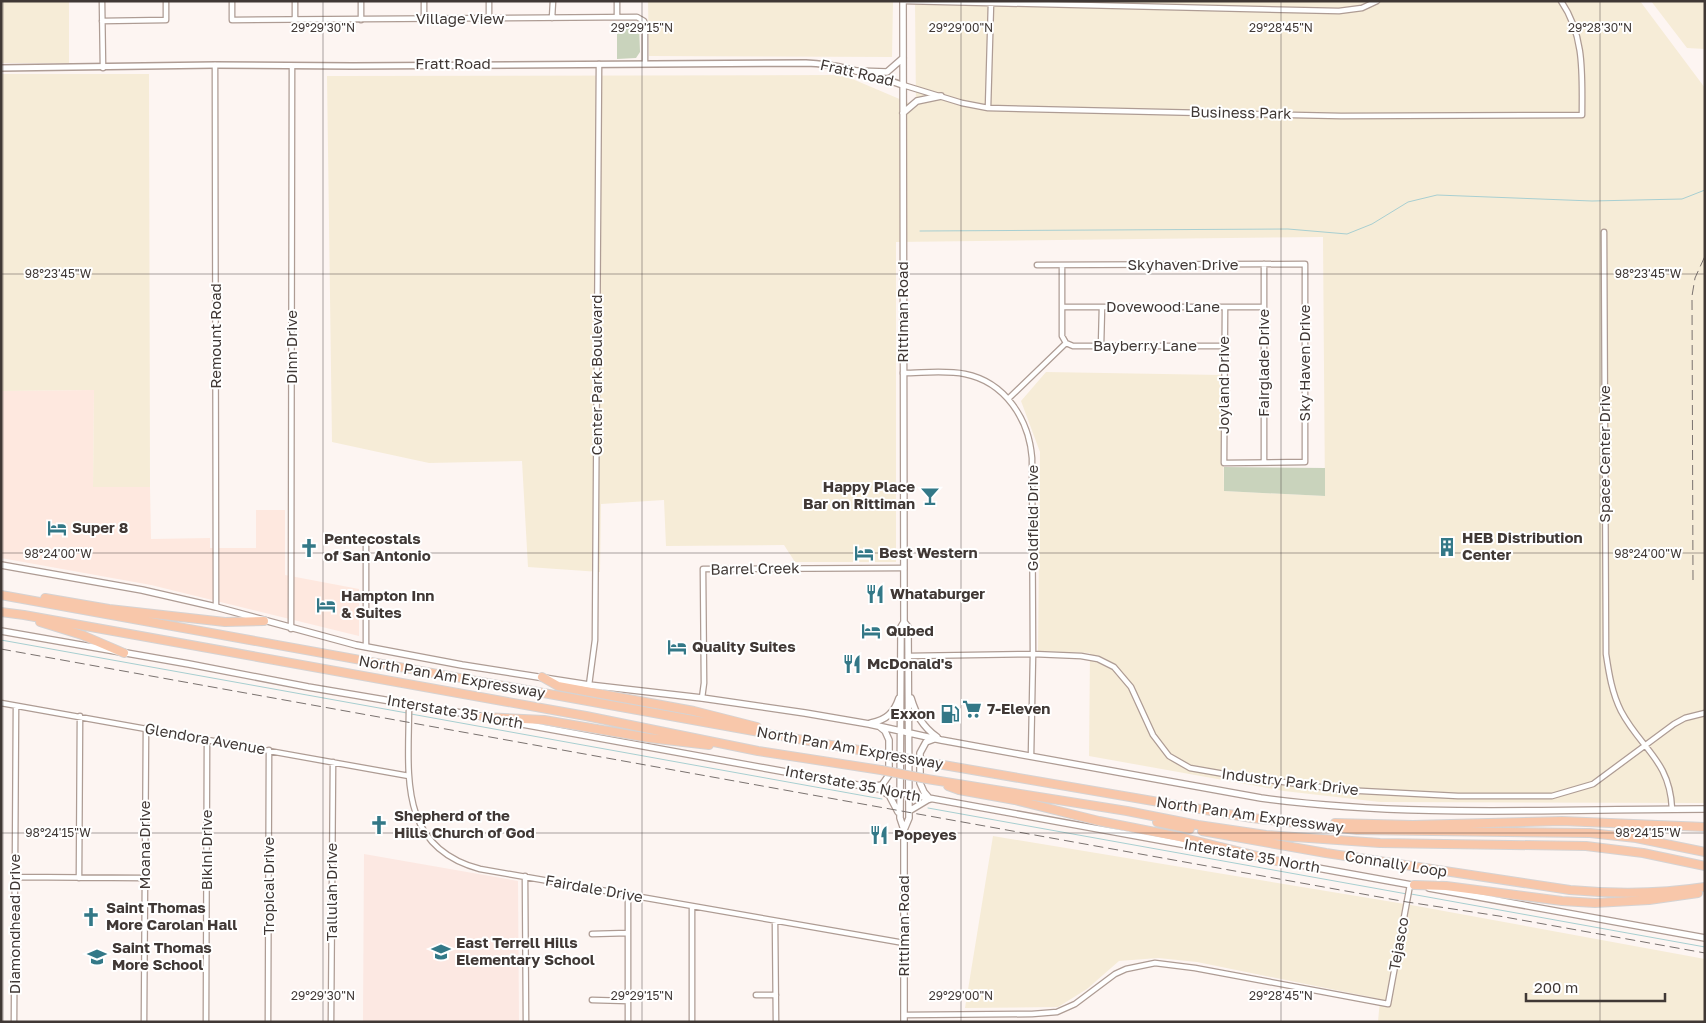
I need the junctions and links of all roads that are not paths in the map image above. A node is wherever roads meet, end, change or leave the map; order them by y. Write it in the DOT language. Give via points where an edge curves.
graph roads {
  1 [pos="102,1"];
  2 [pos="166,1"];
  3 [pos="232,1"];
  4 [pos="295,1"];
  5 [pos="361,1"];
  6 [pos="424,1"];
  7 [pos="489,1"];
  8 [pos="553,1"];
  9 [pos="617,1"];
  10 [pos="903,1"];
  11 [pos="1377,1"];
  12 [pos="1562,1"];
  13 [pos="1012,2"];
  14 [pos="991,3"];
  15 [pos="552,18"];
  16 [pos="617,18"];
  17 [pos="424,19"];
  18 [pos="489,19"];
  19 [pos="295,20"];
  20 [pos="361,20"];
  21 [pos="102,21"];
  22 [pos="903,58"];
  23 [pos="599,64"];
  24 [pos="645,64"];
  25 [pos="215,65"];
  26 [pos="292,66"];
  27 [pos="1,68"];
  28 [pos="103,68"];
  29 [pos="856,71"];
  30 [pos="903,84"];
  31 [pos="941,96"];
  32 [pos="988,108"];
  33 [pos="903,113"];
  34 [pos="1604,232"];
  35 [pos="1264,264"];
  36 [pos="1305,264"];
  37 [pos="1038,265"];
  38 [pos="1062,265"];
  39 [pos="1264,306"];
  40 [pos="1062,307"];
  41 [pos="1102,307"];
  42 [pos="1225,307"];
  43 [pos="1066,343"];
  44 [pos="1101,346"];
  45 [pos="1224,346"];
  46 [pos="903,373"];
  47 [pos="1008,399"];
  48 [pos="1264,462"];
  49 [pos="366,545"];
  50 [pos="1,565"];
  51 [pos="904,568"];
  52 [pos="1,594"];
  53 [pos="216,607"];
  54 [pos="1,612"];
  55 [pos="17,615"];
  56 [pos="264,622"];
  57 [pos="904,622"];
  58 [pos="291,629"];
  59 [pos="1,631"];
  60 [pos="366,647"];
  61 [pos="124,653"];
  62 [pos="1034,654"];
  63 [pos="908,656"];
  64 [pos="542,677"];
  65 [pos="589,685"];
  66 [pos="908,689"];
  67 [pos="901,694"];
  68 [pos="702,698"];
  69 [pos="1,703"];
  70 [pos="16,706"];
  71 [pos="409,710"];
  72 [pos="1705,713"];
  73 [pos="80,716"];
  74 [pos="483,716"];
  75 [pos="869,724"];
  76 [pos="880,727"];
  77 [pos="146,728"];
  78 [pos="901,731"];
  79 [pos="909,733"];
  80 [pos="780,735"];
  81 [pos="208,739"];
  82 [pos="938,739"];
  83 [pos="1646,744"];
  84 [pos="269,750"];
  85 [pos="758,751"];
  86 [pos="1031,756"];
  87 [pos="333,762"];
  88 [pos="409,776"];
  89 [pos="927,779"];
  90 [pos="873,787"];
  91 [pos="900,792"];
  92 [pos="909,794"];
  93 [pos="930,798"];
  94 [pos="1090,807"];
  95 [pos="1672,809"];
  96 [pos="1705,809"];
  97 [pos="909,811"];
  98 [pos="900,818"];
  99 [pos="1283,822"];
  100 [pos="1705,827"];
  101 [pos="904,830"];
  102 [pos="1704,852"];
  103 [pos="1281,862"];
  104 [pos="1705,866"];
  105 [pos="525,876"];
  106 [pos="15,877"];
  107 [pos="80,878"];
  108 [pos="144,878"];
  109 [pos="1705,887"];
  110 [pos="1410,889"];
  111 [pos="1705,891"];
  112 [pos="1682,893"];
  113 [pos="628,895"];
  114 [pos="692,906"];
  115 [pos="776,921"];
  116 [pos="628,933"];
  117 [pos="592,934"];
  118 [pos="1705,938"];
  119 [pos="904,943"];
  120 [pos="756,995"];
  121 [pos="776,995"];
  122 [pos="592,1000"];
  123 [pos="628,1001"];
  124 [pos="1032,1014"];
  125 [pos="904,1018"];
  126 [pos="14,1022"];
  127 [pos="144,1022"];
  128 [pos="206,1022"];
  129 [pos="268,1022"];
  130 [pos="331,1022"];
  131 [pos="526,1022"];
  132 [pos="628,1022"];
  133 [pos="692,1022"];
  134 [pos="776,1022"];
  135 [pos="1032,1022"];
  1 -- 21 [label="street"];
  2 -- 21 [label="street" via="166,20"];
  3 -- 19 [label="street, Village View" via="232,20"];
  4 -- 19 [label="street"];
  5 -- 20 [label="street"];
  6 -- 17 [label="street"];
  7 -- 18 [label="street"];
  8 -- 15 [label="street"];
  9 -- 16 [label="street"];
  10 -- 14 [label="street"];
  10 -- 22 [label="main road, Rittiman Road"];
  11 -- 13 [label="street" via="1362,8 1339,11"];
  12 -- 32 [label="street, Business Park" via="1574,23 1580,46 1582,115 1341,116"];
  13 -- 14 [label="street"];
  14 -- 32 [label="street"];
  15 -- 16 [label="street, Village View"];
  15 -- 18 [label="street, Village View"];
  16 -- 24 [label="street, Village View" via="636,17 644,21"];
  17 -- 18 [label="street, Village View"];
  17 -- 20 [label="street, Village View"];
  19 -- 20 [label="street, Village View"];
  21 -- 28 [label="street"];
  22 -- 29 [label="main road" via="887,72"];
  22 -- 30 [label="main road, Rittiman Road"];
  23 -- 24 [label="street, Fratt Road"];
  23 -- 26 [label="street, Fratt Road"];
  23 -- 65 [label="street, Center Park Boulevard" via="595,632"];
  24 -- 29 [label="street, Fratt Road" via="806,62"];
  25 -- 26 [label="street, Fratt Road"];
  25 -- 28 [label="street, Fratt Road"];
  25 -- 53 [label="street, Remount Road"];
  26 -- 58 [label="street, Dinn Drive"];
  27 -- 28 [label="street, Fratt Road"];
  29 -- 30 [label="street, Fratt Road"];
  30 -- 31 [label="street, Business Park"];
  30 -- 33 [label="main road, Rittiman Road"];
  31 -- 32 [label="street, Business Park"];
  31 -- 33 [label="main road" via="917,101"];
  33 -- 46 [label="main road, Rittiman Road"];
  34 -- 83 [label="street, Space Center Drive" via="1606,654 1610,684 1621,710"];
  35 -- 36 [label="street, Skyhaven Drive"];
  35 -- 38 [label="street, Skyhaven Drive"];
  35 -- 39 [label="street, Fairglade Drive"];
  36 -- 48 [label="street, Sky Haven Drive" via="1305,462"];
  37 -- 38 [label="street, Skyhaven Drive"];
  38 -- 40 [label="street"];
  39 -- 42 [label="street, Dovewood Lane"];
  39 -- 48 [label="street, Fairglade Drive"];
  40 -- 41 [label="street, Dovewood Lane"];
  40 -- 43 [label="street" via="1062,336"];
  41 -- 42 [label="street, Dovewood Lane"];
  41 -- 44 [label="street"];
  42 -- 45 [label="street, Joyland Drive"];
  43 -- 44 [label="street, Bayberry Lane"];
  43 -- 47 [label="street"];
  44 -- 45 [label="street, Bayberry Lane"];
  45 -- 48 [label="street, Joyland Drive" via="1224,463"];
  46 -- 47 [label="street, Goldfield Drive" via="970,375 991,384"];
  46 -- 51 [label="main road, Rittiman Road"];
  47 -- 62 [label="street, Goldfield Drive" via="1023,419 1032,446"];
  49 -- 60 [label="street"];
  50 -- 53 [label="main road"];
  51 -- 57 [label="main road, Rittiman Road"];
  51 -- 68 [label="street, Barrel Creek" via="703,569"];
  52 -- 56 [label="highway" via="38,596 116,610 226,622"];
  52 -- 80 [label="highway, North Pan Am Expressway"];
  53 -- 56 [label="main road"];
  54 -- 55 [label="highway, North Pan Am Expressway"];
  55 -- 61 [label="highway" via="82,635"];
  55 -- 85 [label="highway, North Pan Am Expressway" via="577,714"];
  56 -- 58 [label="main road"];
  57 -- 63 [label="main road, Rittiman Road" via="908,627"];
  57 -- 67 [label="main road, Rittiman Road" via="901,627"];
  58 -- 60 [label="main road"];
  59 -- 61 [label="main road, Interstate 35 North"];
  60 -- 64 [label="main road"];
  61 -- 71 [label="main road, Interstate 35 North"];
  62 -- 63 [label="street, Industry Park Drive"];
  62 -- 83 [label="street, Industry Park Drive" via="1082,656 1114,667 1130,687 1153,735 1169,756 1190,768 1230,775 1343,790 1458,796 1552,796 1593,784"];
  62 -- 86 [label="street, Goldfield Drive"];
  63 -- 66 [label="main road, Rittiman Road"];
  64 -- 65 [label="main road"];
  64 -- 80 [label="highway" via="558,686 694,711 754,725"];
  65 -- 68 [label="main road"];
  66 -- 79 [label="main road, Rittiman Road"];
  66 -- 82 [label="main road" via="917,716"];
  67 -- 75 [label="main road" via="887,717"];
  67 -- 78 [label="main road, Rittiman Road"];
  68 -- 75 [label="main road"];
  69 -- 70 [label="street, Glendora Avenue"];
  70 -- 73 [label="street, Glendora Avenue"];
  70 -- 106 [label="street, Diamondhead Drive"];
  71 -- 74 [label="main road, Interstate 35 North"];
  71 -- 88 [label="street, Fairdale Drive"];
  72 -- 83 [label="street, Industry Park Drive" via="1680,721"];
  73 -- 77 [label="street, Glendora Avenue"];
  73 -- 107 [label="street"];
  74 -- 85 [label="highway" via="544,720 649,738"];
  74 -- 90 [label="main road, Interstate 35 North"];
  75 -- 76 [label="main road"];
  76 -- 78 [label="main road"];
  76 -- 90 [label="main road" via="890,740 889,775 882,784"];
  77 -- 81 [label="street, Glendora Avenue"];
  77 -- 108 [label="street, Moana Drive"];
  78 -- 79 [label="main road"];
  78 -- 91 [label="main road, Rittiman Road"];
  79 -- 82 [label="main road"];
  79 -- 92 [label="main road, Rittiman Road"];
  80 -- 99 [label="highway, North Pan Am Expressway, bridge" via="1146,801"];
  81 -- 84 [label="street, Glendora Avenue"];
  81 -- 128 [label="street, Bikini Drive"];
  82 -- 86 [label="main road"];
  82 -- 93 [label="main road" via="926,742 920,753 920,783"];
  83 -- 95 [label="street, Space Center Drive" via="1666,778"];
  84 -- 87 [label="street, Glendora Avenue"];
  84 -- 129 [label="street, Tropical Drive"];
  85 -- 89 [label="highway, North Pan Am Expressway, bridge"];
  86 -- 95 [label="main road" via="1300,803 1398,810"];
  87 -- 88 [label="street, Glendora Avenue"];
  87 -- 130 [label="street, Tallulah Drive"];
  88 -- 105 [label="street, Fairdale Drive" via="414,811 427,835 439,848 471,866"];
  89 -- 94 [label="highway, North Pan Am Expressway"];
  89 -- 103 [label="highway" via="959,790"];
  90 -- 91 [label="main road, Interstate 35 North"];
  90 -- 98 [label="main road" via="889,794"];
  91 -- 92 [label="main road, Interstate 35 North"];
  91 -- 98 [label="main road, Rittiman Road"];
  92 -- 93 [label="main road, Interstate 35 North"];
  92 -- 97 [label="main road, Rittiman Road"];
  93 -- 97 [label="main road"];
  93 -- 103 [label="main road, Interstate 35 North"];
  94 -- 104 [label="highway, North Pan Am Expressway" via="1297,838 1380,843 1586,846 1643,853"];
  94 -- 112 [label="highway, Connally Loop" via="1171,826 1326,854 1532,884 1598,893"];
  95 -- 96 [label="main road"];
  97 -- 101 [label="main road, Rittiman Road"];
  98 -- 101 [label="main road, Rittiman Road"];
  99 -- 100 [label="highway" via="1413,825 1562,821"];
  99 -- 102 [label="highway, North Pan Am Expressway" via="1357,830 1590,833 1636,838"];
  101 -- 119 [label="main road, Rittiman Road"];
  103 -- 110 [label="main road, Interstate 35 North"];
  105 -- 113 [label="street, Fairdale Drive"];
  105 -- 131 [label="street"];
  106 -- 107 [label="street"];
  106 -- 126 [label="street, Diamondhead Drive"];
  107 -- 108 [label="street"];
  108 -- 127 [label="street, Moana Drive"];
  109 -- 112 [label="highway, Connally Loop"];
  110 -- 112 [label="highway" via="1446,886 1571,902 1626,902"];
  110 -- 118 [label="main road, Interstate 35 North"];
  110 -- 124 [label="street, Tejasco" via="1388,1004 1155,963 1115,974 1064,1010"];
  111 -- 112 [label="highway"];
  113 -- 114 [label="street, Fairdale Drive"];
  113 -- 116 [label="street"];
  114 -- 115 [label="street, Fairdale Drive"];
  114 -- 133 [label="street"];
  115 -- 119 [label="street, Fairdale Drive"];
  115 -- 121 [label="street"];
  116 -- 117 [label="street"];
  116 -- 123 [label="street"];
  119 -- 125 [label="main road, Rittiman Road"];
  120 -- 121 [label="street"];
  121 -- 134 [label="street"];
  122 -- 123 [label="street"];
  123 -- 132 [label="street"];
  124 -- 125 [label="street"];
  124 -- 135 [label="street"];
}
